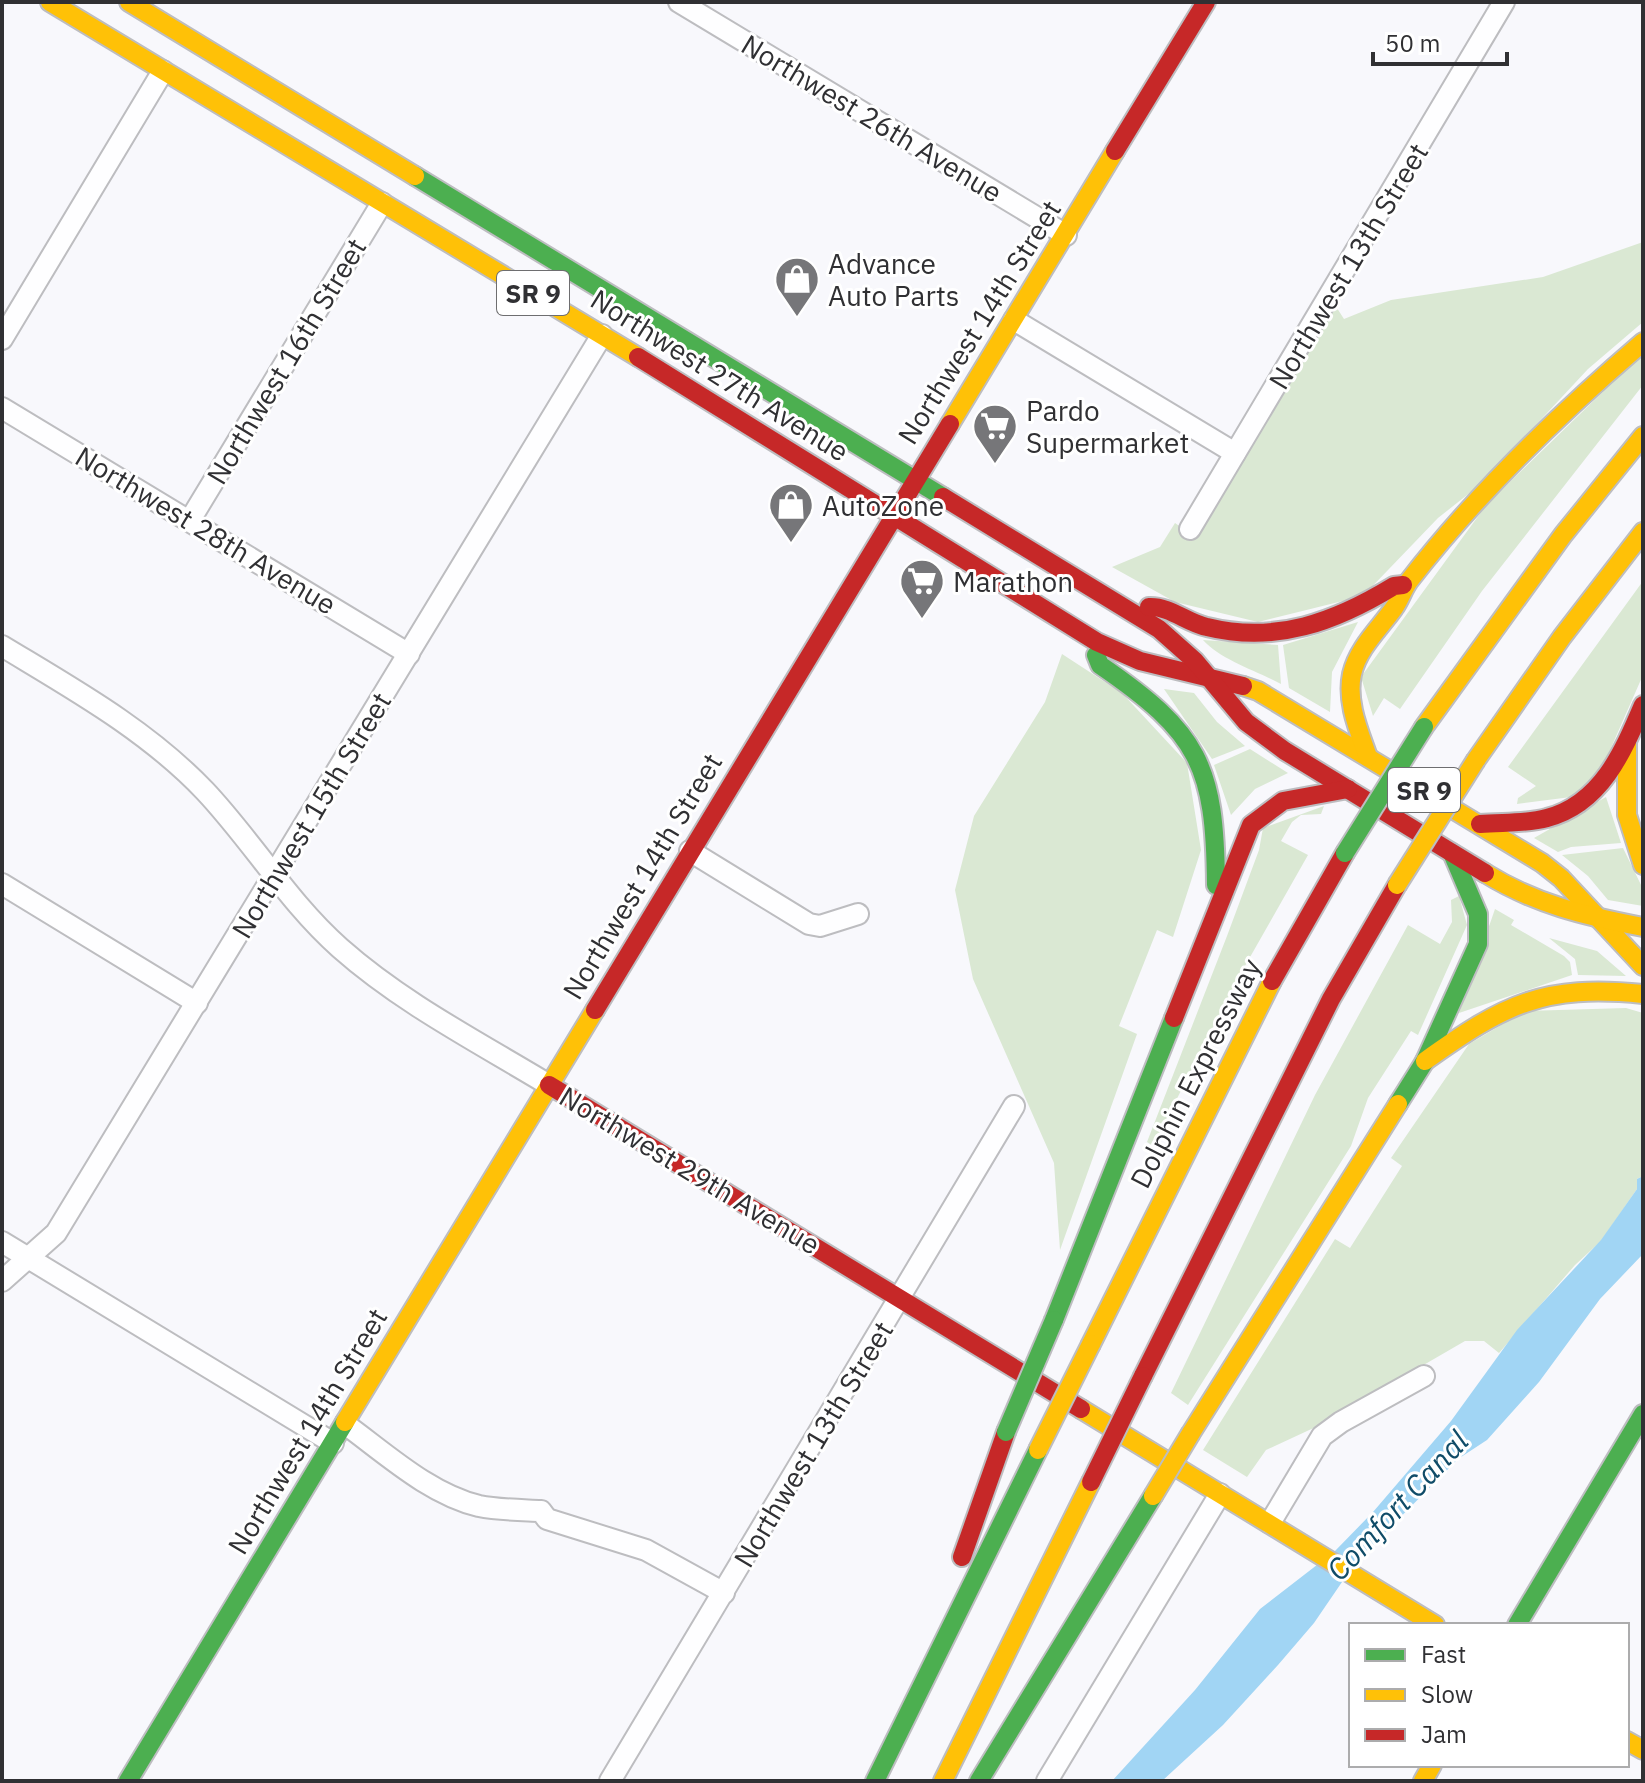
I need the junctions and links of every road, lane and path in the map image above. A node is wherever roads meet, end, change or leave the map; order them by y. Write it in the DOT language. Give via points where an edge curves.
graph roads {
  1 [pos="50,2"];
  2 [pos="129,2"];
  3 [pos="679,2"];
  4 [pos="1206,2"];
  5 [pos="1504,2"];
  6 [pos="217,56"];
  7 [pos="163,71"];
  8 [pos="383,157"];
  9 [pos="331,172"];
  10 [pos="443,193"];
  11 [pos="382,203"];
  12 [pos="1066,235"];
  13 [pos="1014,320"];
  14 [pos="602,335"];
  15 [pos="2,339"];
  16 [pos="1643,342"];
  17 [pos="2,408"];
  18 [pos="1643,436"];
  19 [pos="1235,453"];
  20 [pos="914,480"];
  21 [pos="893,514"];
  22 [pos="190,520"];
  23 [pos="1190,529"];
  24 [pos="1643,532"];
  25 [pos="1406,585"];
  26 [pos="1131,611"];
  27 [pos="1090,638"];
  28 [pos="2,646"];
  29 [pos="409,654"];
  30 [pos="1204,675"];
  31 [pos="1643,705"];
  32 [pos="1627,742"];
  33 [pos="1368,757"];
  34 [pos="1348,789"];
  35 [pos="1480,824"];
  36 [pos="690,851"];
  37 [pos="1452,853"];
  38 [pos="1643,865"];
  39 [pos="274,874"];
  40 [pos="2,884"];
  41 [pos="1216,912"];
  42 [pos="858,914"];
  43 [pos="1598,919"];
  44 [pos="1643,927"];
  45 [pos="1643,966"];
  46 [pos="1643,994"];
  47 [pos="197,1003"];
  48 [pos="1425,1061"];
  49 [pos="549,1085"];
  50 [pos="1014,1106"];
  51 [pos="2,1242"];
  52 [pos="28,1258"];
  53 [pos="2,1281"];
  54 [pos="900,1298"];
  55 [pos="1424,1376"];
  56 [pos="1641,1423"];
  57 [pos="345,1424"];
  58 [pos="333,1443"];
  59 [pos="1220,1494"];
  60 [pos="1270,1523"];
  61 [pos="724,1593"];
  62 [pos="1432,1623"];
  63 [pos="1518,1623"];
  64 [pos="904,1722"];
  65 [pos="128,1781"];
  66 [pos="610,1781"];
  67 [pos="875,1781"];
  68 [pos="943,1781"];
  69 [pos="979,1781"];
  70 [pos="1047,1781"];
  1 -- 7 [label="main road, Northwest 27th Avenue / SR 9"];
  2 -- 6 [label="main road, Northwest 27th Avenue / SR 9"];
  3 -- 12 [label="street, Northwest 26th Avenue"];
  4 -- 12 [label="main road, Northwest 14th Street"];
  5 -- 19 [label="street, Northwest 13th Street"];
  6 -- 7 [label="main road"];
  6 -- 8 [label="main road, Northwest 27th Avenue / SR 9"];
  7 -- 9 [label="main road, Northwest 27th Avenue / SR 9"];
  7 -- 15 [label="street"];
  8 -- 9 [label="main road"];
  8 -- 10 [label="main road, Northwest 27th Avenue / SR 9"];
  9 -- 11 [label="main road, Northwest 27th Avenue / SR 9"];
  10 -- 11 [label="main road" via="423,201 411,197"];
  10 -- 20 [label="main road, Northwest 27th Avenue / SR 9"];
  11 -- 14 [label="main road, Northwest 27th Avenue / SR 9"];
  11 -- 22 [label="street, Northwest 16th Street"];
  12 -- 13 [label="main road, Northwest 14th Street"];
  13 -- 19 [label="street"];
  13 -- 20 [label="main road, Northwest 14th Street"];
  14 -- 21 [label="main road, Northwest 27th Avenue / SR 9"];
  14 -- 29 [label="street, Northwest 15th Street"];
  16 -- 25 [label="main road" via="1538,436"];
  17 -- 22 [label="street, Northwest 28th Avenue"];
  18 -- 64 [label="main road, Dolphin Expressway, bridge" via="1524,585 1424,727 1345,853 1269,986"];
  19 -- 23 [label="street, Northwest 13th Street"];
  20 -- 21 [label="main road, Northwest 14th Street"];
  20 -- 26 [label="main road, Northwest 27th Avenue / SR 9"];
  21 -- 27 [label="main road, Northwest 27th Avenue / SR 9"];
  21 -- 36 [label="main road, Northwest 14th Street"];
  22 -- 29 [label="street, Northwest 28th Avenue"];
  24 -- 68 [label="main road, bridge" via="1476,760 1397,885 1299,1061"];
  25 -- 26 [label="main road" via="1394,586 1332,621 1279,634 1207,627 1158,606"];
  25 -- 33 [label="main road" via="1401,600 1352,667 1348,695"];
  26 -- 30 [label="main road, Northwest 27th Avenue / SR 9" via="1180,645"];
  27 -- 30 [label="main road, Northwest 27th Avenue / SR 9" via="1140,661"];
  27 -- 41 [label="main road" via="1100,665 1167,714 1203,766 1217,823"];
  28 -- 39 [label="street, Northwest 29th Avenue" via="148,741 203,789"];
  29 -- 39 [label="street, Northwest 15th Street"];
  30 -- 33 [label="main road, Northwest 27th Avenue / SR 9" via="1258,691"];
  30 -- 34 [label="main road, Northwest 27th Avenue / SR 9" via="1246,722"];
  31 -- 32 [label="main road"];
  32 -- 35 [label="main road" via="1598,788 1579,805 1545,819"];
  32 -- 38 [label="main road" via="1627,815"];
  33 -- 35 [label="main road, Northwest 27th Avenue / SR 9"];
  34 -- 37 [label="main road, Northwest 27th Avenue / SR 9"];
  34 -- 41 [label="main road" via="1298,794 1259,815 1243,841"];
  35 -- 43 [label="main road, Northwest 27th Avenue / SR 9" via="1561,878"];
  36 -- 42 [label="street" via="809,924 820,926"];
  36 -- 49 [label="main road, Northwest 14th Street"];
  37 -- 43 [label="main road, Northwest 27th Avenue / SR 9" via="1538,902"];
  37 -- 48 [label="main road" via="1475,901 1480,936 1468,974 1448,1005"];
  39 -- 47 [label="street, Northwest 15th Street"];
  39 -- 49 [label="street, Northwest 29th Avenue" via="306,916 357,962"];
  40 -- 47 [label="street"];
  41 -- 64 [label="main road, bridge" via="1006,1432"];
  43 -- 44 [label="main road, Northwest 27th Avenue / SR 9"];
  43 -- 45 [label="main road, Northwest 27th Avenue / SR 9"];
  46 -- 48 [label="main road" via="1592,988 1540,994 1498,1011"];
  47 -- 52 [label="street, Northwest 15th Street" via="56,1233"];
  48 -- 69 [label="main road, bridge"];
  49 -- 54 [label="main road, Northwest 29th Avenue"];
  49 -- 57 [label="main road, Northwest 14th Street"];
  50 -- 54 [label="street, Northwest 13th Street"];
  51 -- 52 [label="street"];
  52 -- 53 [label="street, Northwest 15th Street"];
  52 -- 58 [label="street"];
  54 -- 59 [label="main road, Northwest 29th Avenue"];
  54 -- 61 [label="street, Northwest 13th Street"];
  55 -- 60 [label="street" via="1322,1436"];
  56 -- 63 [label="main road"];
  57 -- 58 [label="main road, Northwest 14th Street"];
  57 -- 61 [label="street" via="404,1468 477,1506 541,1511 547,1519 646,1550"];
  58 -- 65 [label="main road, Northwest 14th Street"];
  59 -- 60 [label="main road, Northwest 29th Avenue"];
  59 -- 70 [label="street"];
  60 -- 62 [label="main road, Northwest 29th Avenue"];
  61 -- 66 [label="street, Northwest 13th Street"];
  64 -- 67 [label="main road, Dolphin Expressway"];
}
